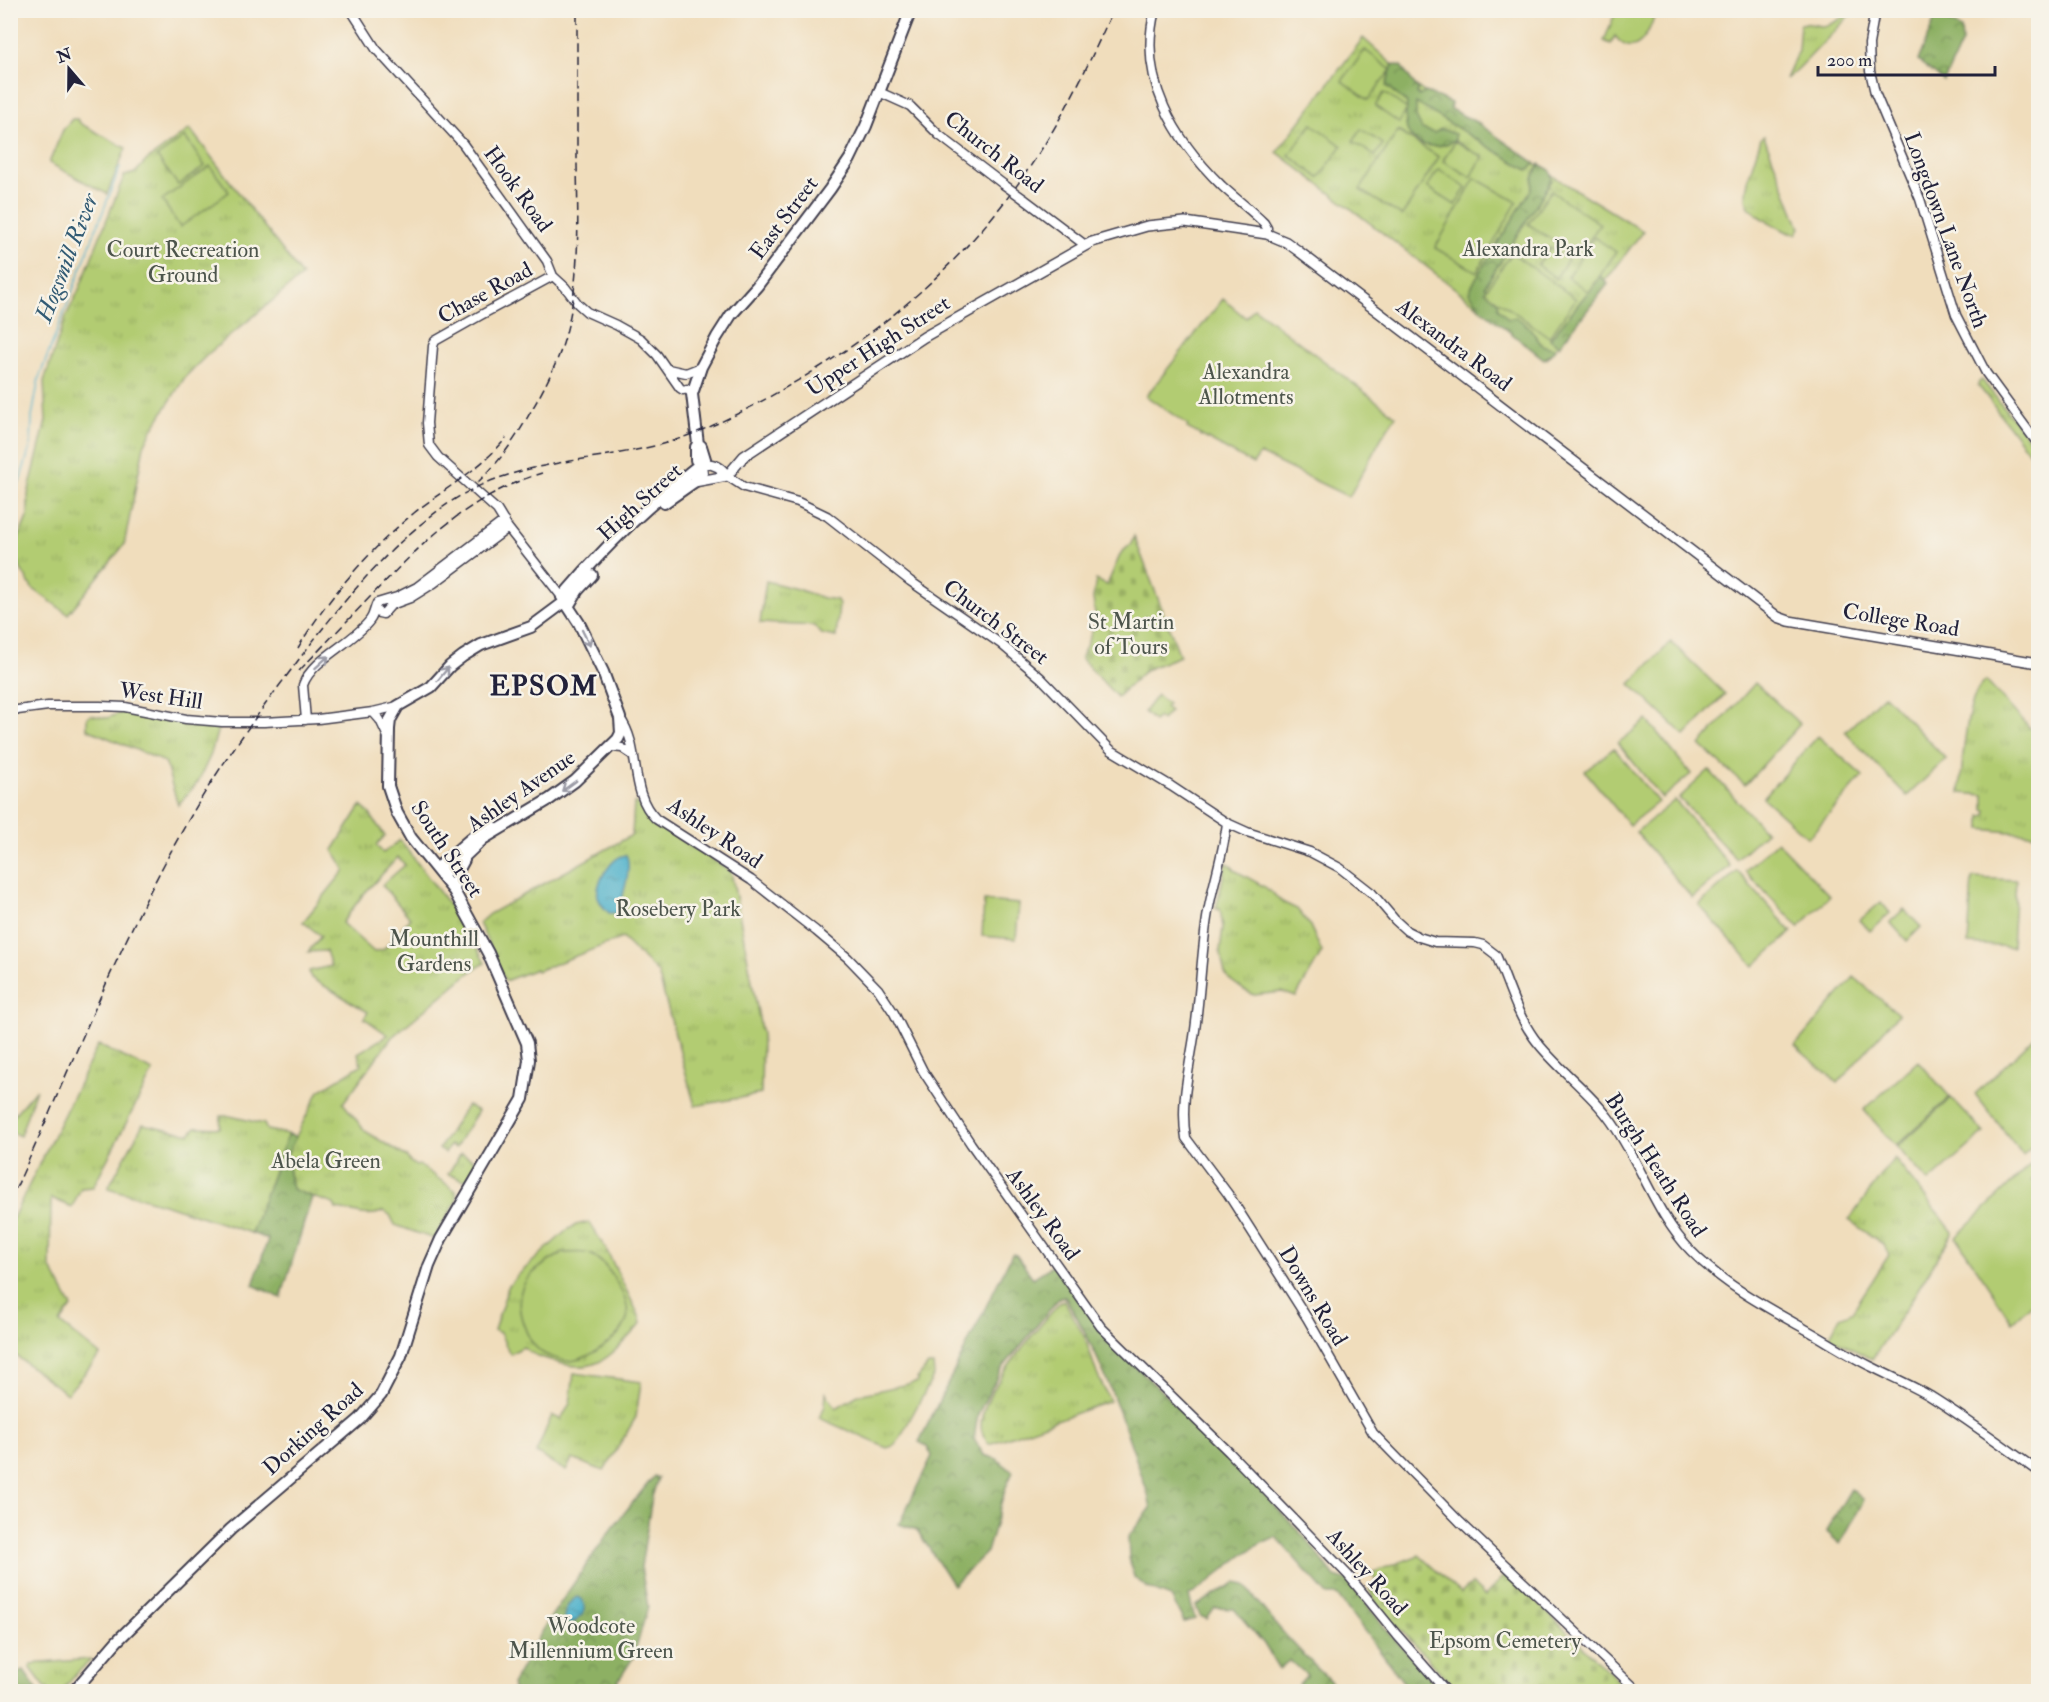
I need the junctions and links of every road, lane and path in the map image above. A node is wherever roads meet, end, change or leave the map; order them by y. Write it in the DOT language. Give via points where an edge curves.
graph roads {
  1 [pos="351,10"];
  2 [pos="911,10"];
  3 [pos="1155,10"];
  4 [pos="1875,10"];
  5 [pos="879,92"];
  6 [pos="1267,234"];
  7 [pos="1084,245"];
  8 [pos="553,276"];
  9 [pos="701,367"];
  10 [pos="668,369"];
  11 [pos="689,391"];
  12 [pos="2038,444"];
  13 [pos="701,464"];
  14 [pos="727,476"];
  15 [pos="694,482"];
  16 [pos="506,524"];
  17 [pos="566,601"];
  18 [pos="1762,605"];
  19 [pos="2038,663"];
  20 [pos="398,706"];
  21 [pos="10,711"];
  22 [pos="375,712"];
  23 [pos="306,720"];
  24 [pos="390,720"];
  25 [pos="621,723"];
  26 [pos="388,738"];
  27 [pos="612,747"];
  28 [pos="634,756"];
  29 [pos="1227,823"];
  30 [pos="493,827"];
  31 [pos="464,857"];
  32 [pos="440,872"];
  33 [pos="454,891"];
  34 [pos="518,1110"];
  35 [pos="2038,1471"];
  36 [pos="73,1692"];
  37 [pos="1447,1692"];
  38 [pos="1639,1692"];
  1 -- 8 [label="main road, Hook Road" via="376,49 476,160 547,261"];
  2 -- 5 [label="highway, East Street"];
  3 -- 6 [label="main road" via="1151,64 1163,107 1202,165 1264,223"];
  4 -- 12 [label="main road, Longdown Lane North" via="1869,44 1875,93 1920,199 1956,315 1986,373"];
  5 -- 7 [label="main road, Church Road, bridge" via="910,106 939,135"];
  5 -- 9 [label="highway, East Street" via="859,141 837,179 758,286 731,315"];
  6 -- 7 [label="main road, Alexandra Road" via="1173,222 1131,229"];
  6 -- 18 [label="main road, Alexandra Road" via="1307,257"];
  7 -- 14 [label="main road, Upper High Street" via="924,337 744,456"];
  8 -- 10 [label="main road, Hook Road" via="587,312 636,336"];
  8 -- 16 [label="main road, Chase Road" via="435,341 433,346 429,445 491,503"];
  9 -- 10 [label="main road" via="686,373"];
  9 -- 11 [label="highway, East Street"];
  10 -- 11 [label="main road, Hook Road" via="680,388"];
  11 -- 13 [label="highway, East Street" via="698,444 705,459"];
  13 -- 14 [label="main road" via="718,476"];
  13 -- 15 [label="highway, High Street" via="702,472"];
  13 -- 17 [label="highway, High Street" via="631,525"];
  14 -- 15 [label="main road"];
  14 -- 29 [label="main road, Church Street" via="744,487 798,502 827,516 1001,644 1041,678 1111,750"];
  15 -- 17 [label="highway, High Street" via="667,500"];
  16 -- 17 [label="main road"];
  23 -- 16 [label="main road, one-way" via="304,681 365,626 375,610 383,614 395,603 421,592"];
  20 -- 17 [label="highway, High Street, one-way" via="431,687 463,656 481,645 531,627"];
  17 -- 25 [label="highway, Ashley Road, one-way" via="603,672"];
  18 -- 19 [label="main road, College Road" via="1789,621"];
  20 -- 22 [label="main road, West Hill"];
  20 -- 24 [label="highway, South Street"];
  21 -- 23 [label="main road, West Hill" via="99,706 222,722"];
  22 -- 23 [label="main road, West Hill"];
  22 -- 24 [label="main road"];
  22 -- 26 [label="main road"];
  24 -- 26 [label="highway, South Street"];
  25 -- 27 [label="highway, Ashley Avenue" via="620,737"];
  25 -- 28 [label="main road, Ashley Road" via="627,727"];
  26 -- 32 [label="highway, South Street" via="391,800 411,838"];
  27 -- 28 [label="main road" via="622,747"];
  27 -- 30 [label="highway, Ashley Avenue, one-way" via="550,799"];
  28 -- 37 [label="main road, Ashley Road" via="642,798 649,812 752,880 879,989 923,1071 970,1144 1101,1327 1347,1575"];
  29 -- 35 [label="main road, Burgh Heath Road" via="1310,852 1340,868 1372,893 1407,931 1419,937 1435,942 1475,943 1490,949 1535,1040 1610,1120 1668,1223 1701,1261 1728,1284 1931,1397"];
  29 -- 38 [label="main road, Downs Road" via="1206,925 1185,1100 1186,1138 1228,1194 1297,1301 1373,1433 1460,1522"];
  30 -- 31 [label="highway, Ashley Avenue"];
  30 -- 32 [label="highway, Ashley Avenue"];
  31 -- 32 [label="highway, Ashley Avenue"];
  31 -- 33 [label="highway, Ashley Avenue"];
  32 -- 33 [label="highway, South Street"];
  33 -- 34 [label="highway, South Street" via="488,953 526,1043 528,1073"];
  34 -- 36 [label="highway, Dorking Road" via="441,1239 401,1356 381,1395 352,1426 231,1528 117,1641"];
}
